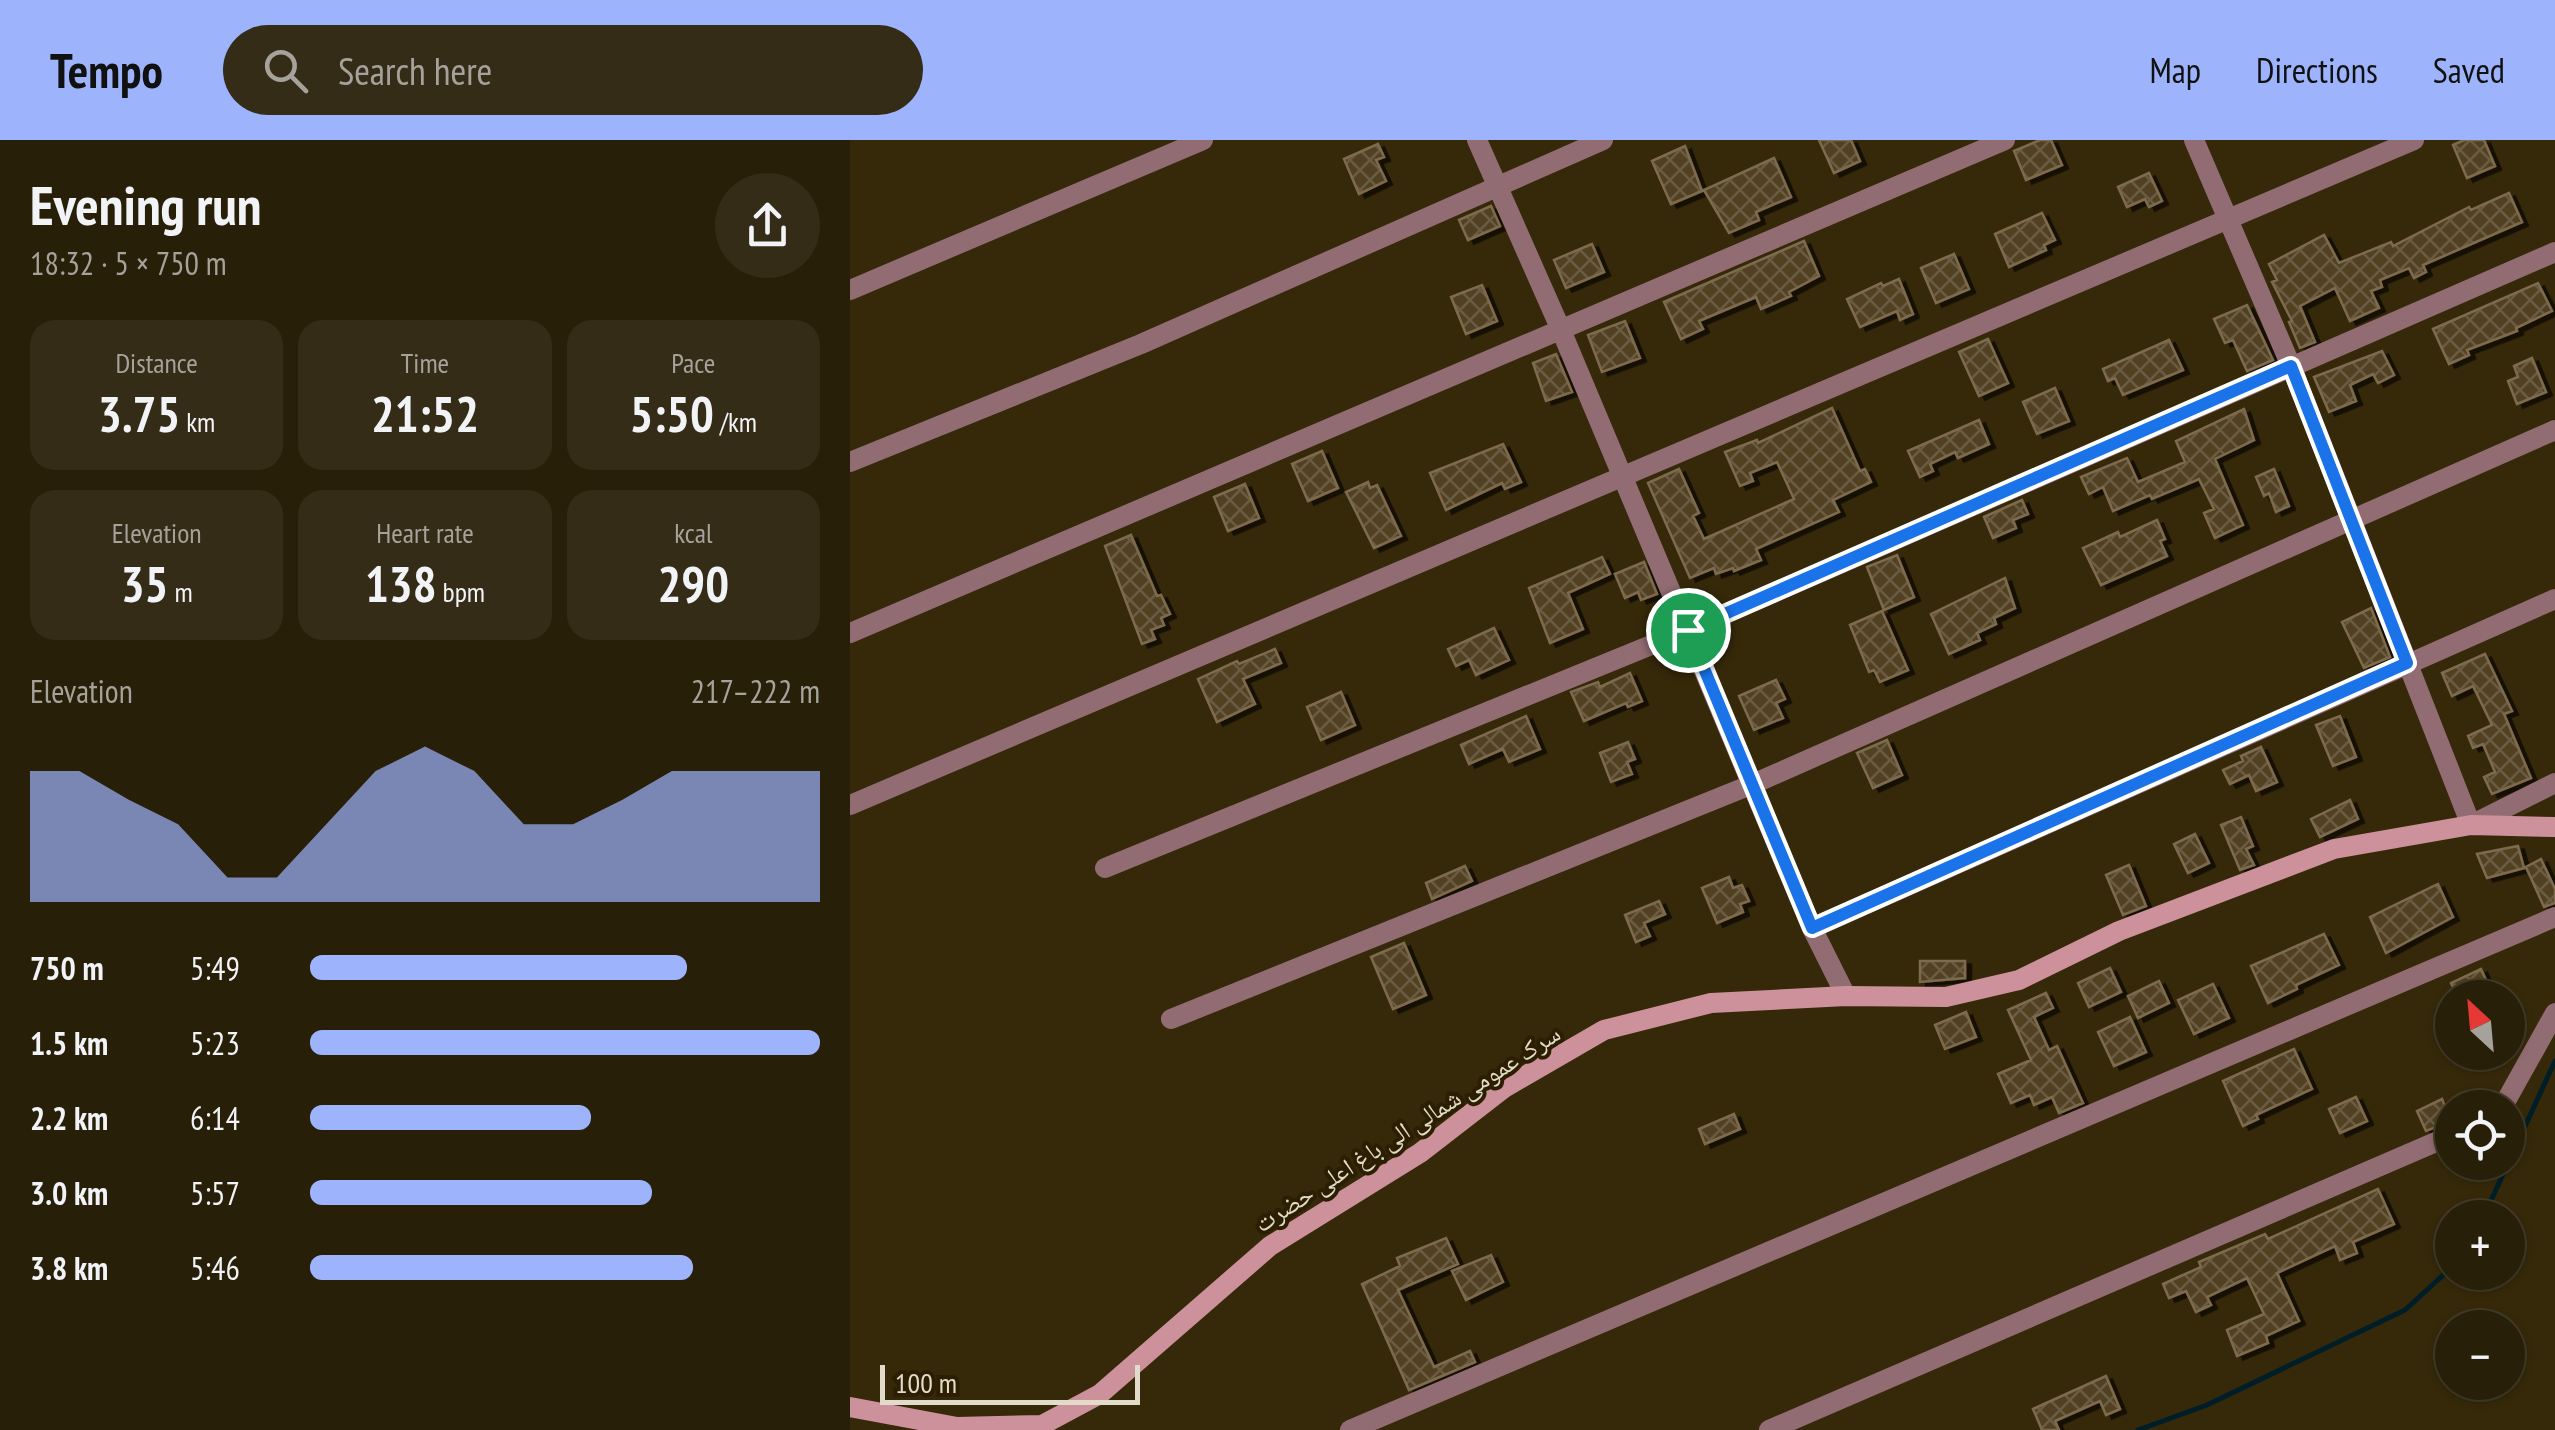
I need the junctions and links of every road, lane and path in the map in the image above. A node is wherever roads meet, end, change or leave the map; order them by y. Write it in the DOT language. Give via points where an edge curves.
graph roads {
  1 [pos="1203,140"];
  2 [pos="1477,140"];
  3 [pos="1603,140"];
  4 [pos="2005,140"];
  5 [pos="2194,140"];
  6 [pos="2414,140"];
  7 [pos="1497,186"];
  8 [pos="2227,220"];
  9 [pos="2555,252"];
  10 [pos="850,290"];
  11 [pos="1561,330"];
  12 [pos="2291,366"];
  13 [pos="2555,430"];
  14 [pos="850,462"];
  15 [pos="1621,478"];
  16 [pos="2353,520"];
  17 [pos="2555,599"];
  18 [pos="1688,630"];
  19 [pos="850,633"];
  20 [pos="2407,663"];
  21 [pos="2555,783"];
  22 [pos="1753,784"];
  23 [pos="850,805"];
  24 [pos="2471,824"];
  25 [pos="2555,826"];
  26 [pos="1105,868"];
  27 [pos="2555,917"];
  28 [pos="1812,928"];
  29 [pos="1846,996"];
  30 [pos="2555,1013"];
  31 [pos="1171,1019"];
  32 [pos="2512,1090"];
  33 [pos="2435,1142"];
  34 [pos="850,1407"];
  35 [pos="1350,1430"];
  36 [pos="1768,1430"];
  1 -- 10 [label="street"];
  2 -- 7 [label="street"];
  3 -- 7 [label="street"];
  4 -- 11 [label="street"];
  5 -- 8 [label="street"];
  6 -- 8 [label="street"];
  7 -- 11 [label="street"];
  7 -- 14 [label="street" via="1141,344"];
  8 -- 12 [label="street"];
  8 -- 15 [label="street"];
  9 -- 12 [label="street"];
  11 -- 15 [label="street"];
  11 -- 19 [label="street"];
  12 -- 16 [label="street"];
  12 -- 18 [label="street"];
  13 -- 16 [label="street"];
  15 -- 18 [label="street"];
  15 -- 23 [label="street"];
  16 -- 20 [label="street"];
  16 -- 22 [label="street"];
  17 -- 20 [label="street"];
  18 -- 22 [label="street"];
  18 -- 26 [label="street"];
  20 -- 24 [label="street"];
  20 -- 28 [label="street"];
  21 -- 24 [label="street"];
  22 -- 28 [label="street"];
  22 -- 31 [label="street"];
  24 -- 25 [label="street, سرک عمومی شمالی الی باغ اعلی حضرت"];
  24 -- 29 [label="street, سرک عمومی شمالی الی باغ اعلی حضرت" via="2334,849 2119,931 2020,980 1946,997"];
  27 -- 35 [label="street"];
  28 -- 29 [label="street"];
  29 -- 34 [label="street, سرک عمومی شمالی الی باغ اعلی حضرت" via="1712,1002 1604,1030 1504,1088 1420,1153 1270,1246 1100,1394 1042,1424 957,1428"];
  30 -- 32 [label="street"];
  33 -- 36 [label="street"];
}
